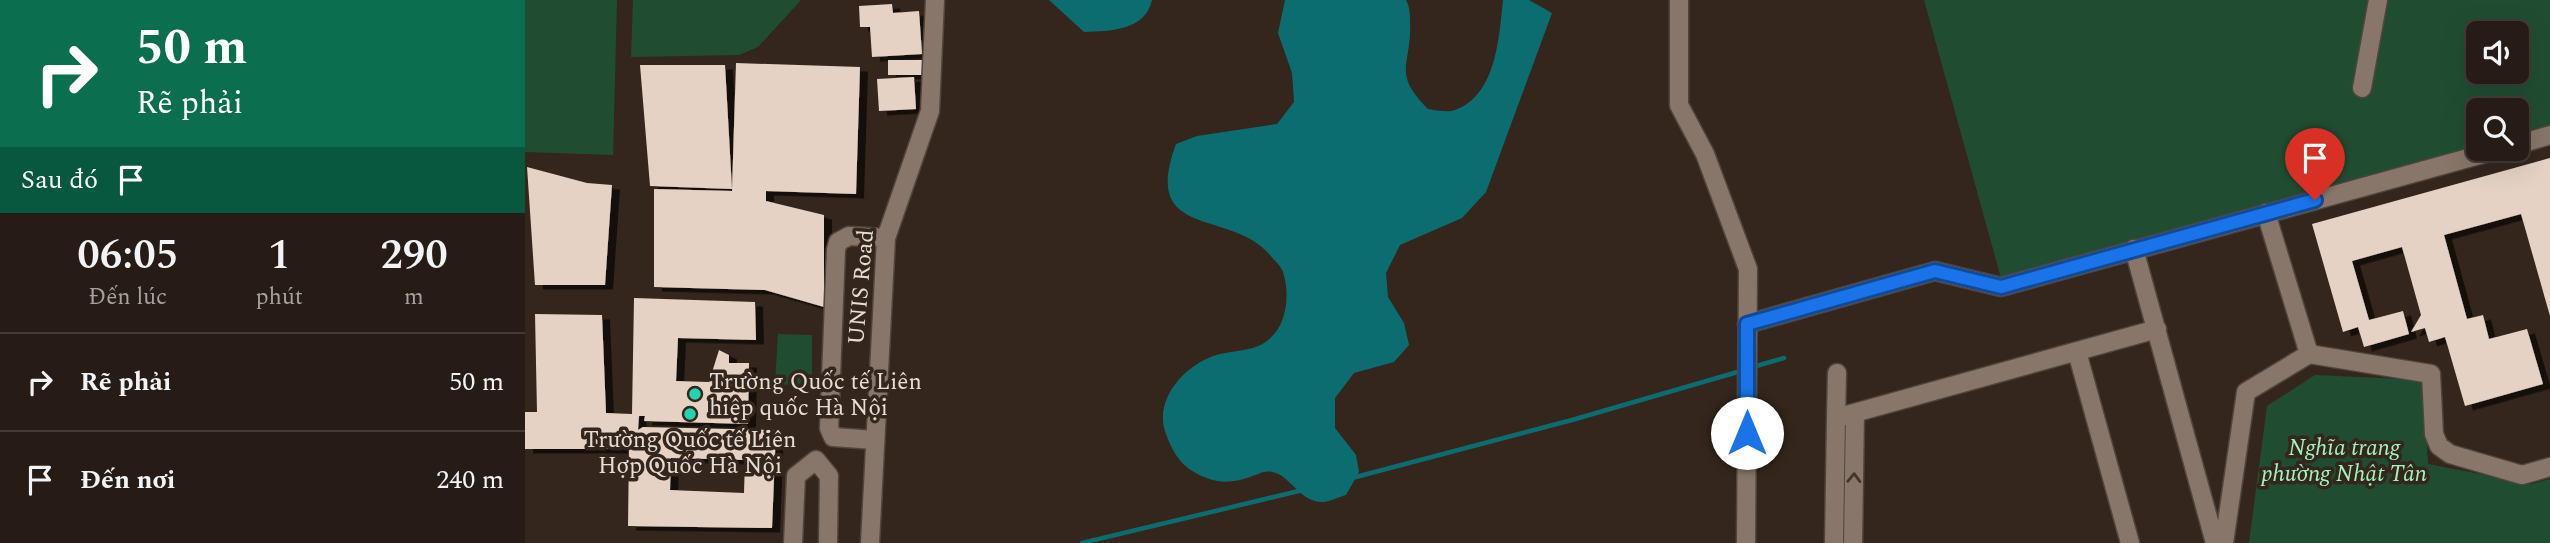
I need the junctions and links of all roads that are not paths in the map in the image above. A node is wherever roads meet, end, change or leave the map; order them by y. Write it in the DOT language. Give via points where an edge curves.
graph roads {
  1 [pos="935,0"];
  2 [pos="1678,0"];
  3 [pos="2378,0"];
  4 [pos="2362,88"];
  5 [pos="2550,135"];
  6 [pos="2529,141"];
  7 [pos="2466,159"];
  8 [pos="2266,213"];
  9 [pos="886,238"];
  10 [pos="2134,249"];
  11 [pos="1747,324"];
  12 [pos="2157,329"];
  13 [pos="2077,352"];
  14 [pos="2309,354"];
  15 [pos="1837,373"];
  16 [pos="1855,413"];
  17 [pos="1836,418"];
  18 [pos="874,440"];
  19 [pos="2550,467"];
  20 [pos="793,543"];
  21 [pos="828,543"];
  22 [pos="870,543"];
  23 [pos="1746,543"];
  24 [pos="1834,543"];
  25 [pos="1853,543"];
  26 [pos="2130,543"];
  27 [pos="2215,543"];
  28 [pos="2224,543"];
  1 -- 9 [label="street, UNIS Road" via="930,111"];
  2 -- 11 [label="street" via="1679,104 1705,154 1748,269"];
  3 -- 4 [label="street"];
  5 -- 6 [label="street"];
  7 -- 8 [label="street"];
  8 -- 10 [label="street"];
  8 -- 14 [label="street"];
  9 -- 18 [label="street, UNIS Road"];
  9 -- 18 [label="street" via="849,236 838,242 836,250 829,428 833,437"];
  10 -- 11 [label="street" via="2001,287 1935,271"];
  10 -- 12 [label="street"];
  11 -- 23 [label="street"];
  12 -- 13 [label="street"];
  12 -- 27 [label="street"];
  13 -- 16 [label="street"];
  13 -- 26 [label="street"];
  14 -- 19 [label="street" via="2431,374 2434,433 2439,446 2450,454 2522,475"];
  14 -- 28 [label="street" via="2246,392"];
  15 -- 17 [label="street"];
  16 -- 17 [label="street"];
  25 -- 16 [label="street, one-way"];
  17 -- 24 [label="street"];
  18 -- 22 [label="street, UNIS Road"];
  20 -- 21 [label="street" via="796,476 816,460 829,476"];
}
